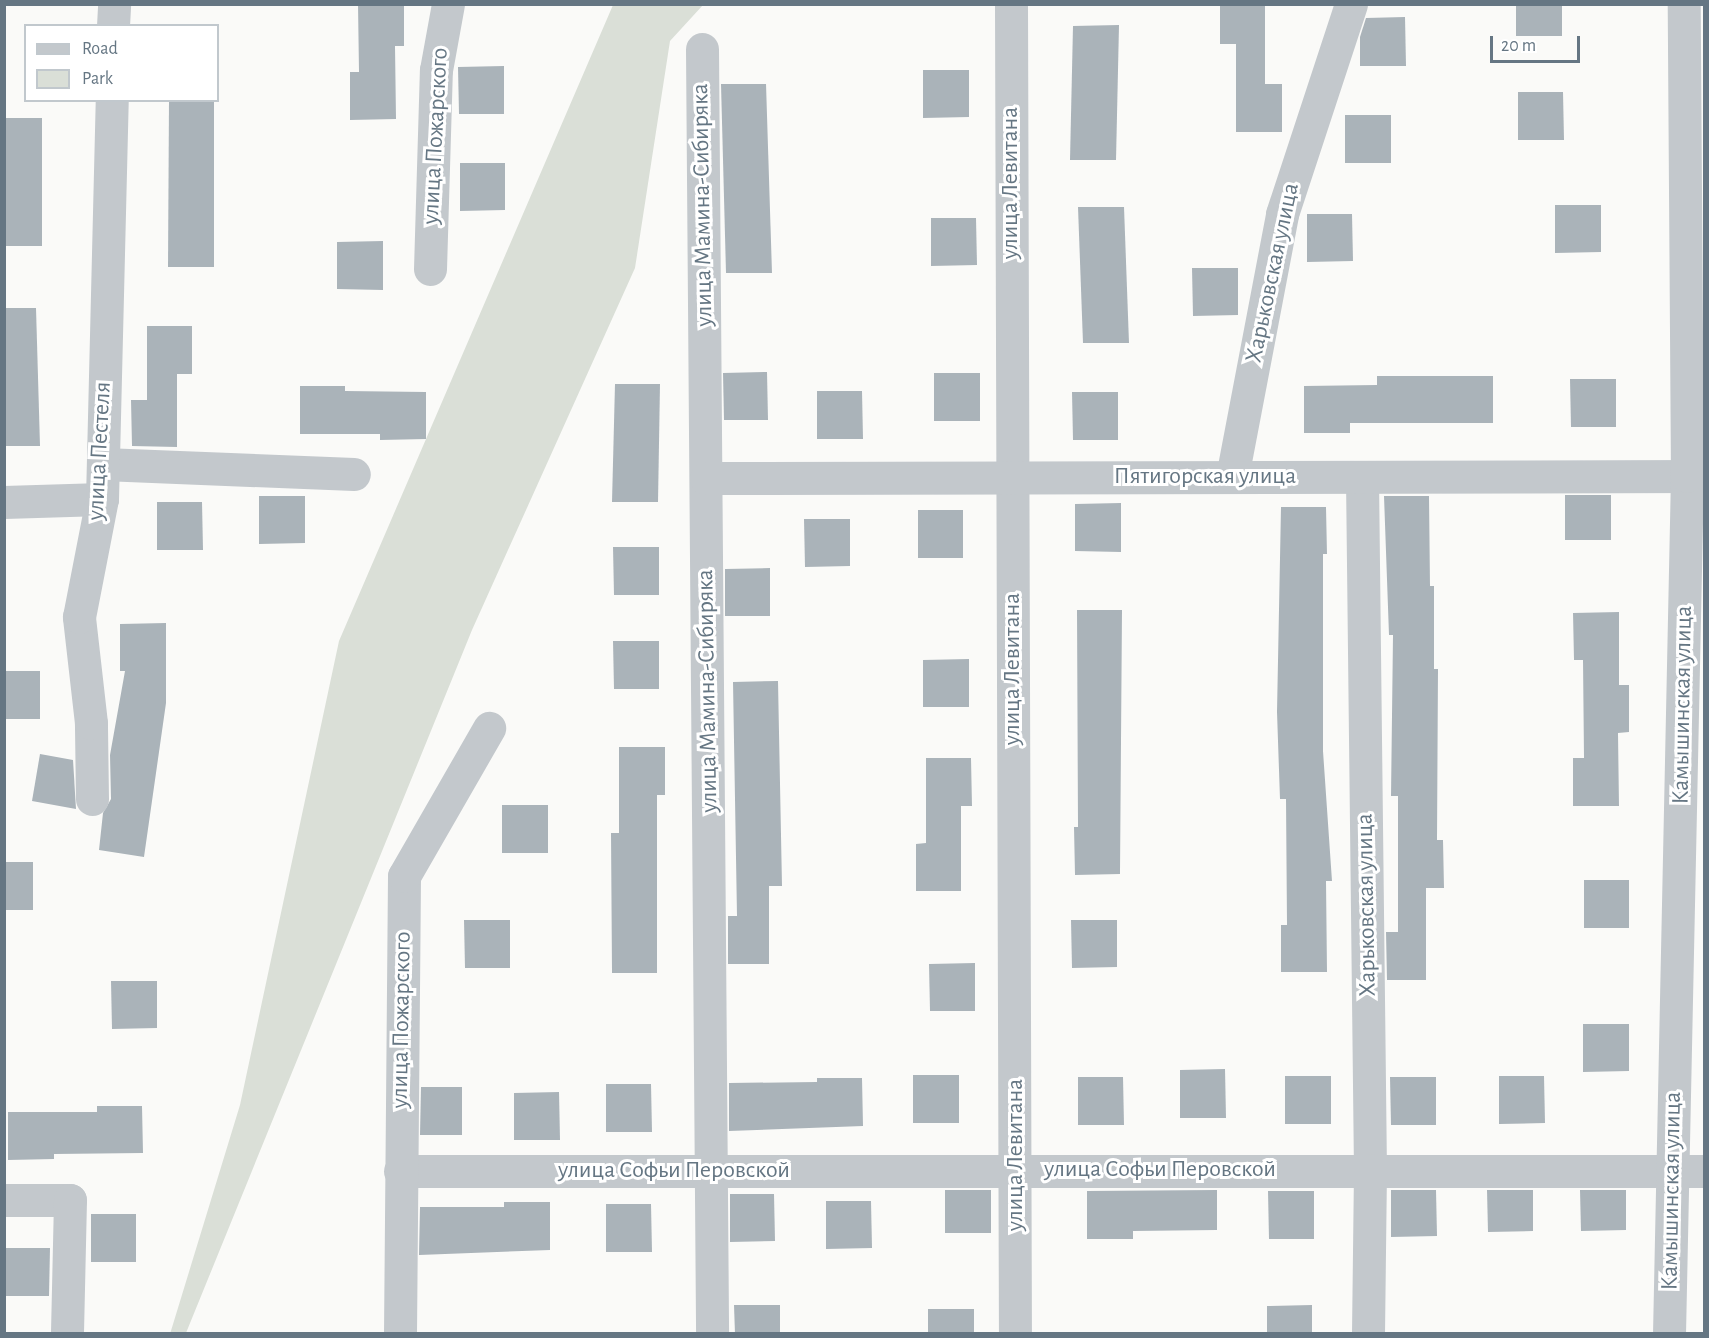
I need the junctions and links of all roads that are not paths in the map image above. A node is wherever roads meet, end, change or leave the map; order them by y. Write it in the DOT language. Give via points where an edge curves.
graph roads {
  1 [pos="114,4"];
  2 [pos="448,4"];
  3 [pos="1011,4"];
  4 [pos="1351,4"];
  5 [pos="1684,4"];
  6 [pos="113,24"];
  7 [pos="702,49"];
  8 [pos="112,102"];
  9 [pos="430,269"];
  10 [pos="102,464"];
  11 [pos="354,474"];
  12 [pos="1696,476"];
  13 [pos="1012,477"];
  14 [pos="1232,477"];
  15 [pos="1362,477"];
  16 [pos="706,478"];
  17 [pos="102,499"];
  18 [pos="4,502"];
  19 [pos="489,728"];
  20 [pos="92,800"];
  21 [pos="1370,1170"];
  22 [pos="400,1171"];
  23 [pos="1017,1171"];
  24 [pos="1689,1171"];
  25 [pos="712,1172"];
  26 [pos="4,1200"];
  27 [pos="67,1333"];
  28 [pos="400,1334"];
  29 [pos="712,1334"];
  30 [pos="1015,1334"];
  31 [pos="1368,1334"];
  32 [pos="1670,1334"];
  1 -- 6 [label="street"];
  2 -- 9 [label="street, улица Пожарского" via="436,70"];
  3 -- 13 [label="street, улица Левитана"];
  4 -- 14 [label="street, Харьковская улица" via="1281,214"];
  5 -- 12 [label="street, Камышинская улица"];
  7 -- 16 [label="street, улица Мамина-Сибиряка"];
  8 -- 10 [label="street, улица Пестеля"];
  10 -- 11 [label="street"];
  10 -- 17 [label="street, улица Пестеля"];
  12 -- 15 [label="street, Пятигорская улица"];
  12 -- 24 [label="street, Камышинская улица"];
  13 -- 14 [label="street, Пятигорская улица"];
  13 -- 16 [label="street, Пятигорская улица"];
  13 -- 23 [label="street, улица Левитана"];
  14 -- 15 [label="street, Пятигорская улица"];
  15 -- 21 [label="street, Харьковская улица"];
  16 -- 25 [label="street, улица Мамина-Сибиряка"];
  17 -- 18 [label="street"];
  17 -- 20 [label="street, улица Пестеля" via="79,617 91,723"];
  19 -- 22 [label="street, улица Пожарского" via="404,876"];
  21 -- 23 [label="street, улица Софьи Перовской"];
  21 -- 24 [label="street, улица Софьи Перовской"];
  21 -- 31 [label="street, Харьковская улица"];
  22 -- 25 [label="street, улица Софьи Перовской"];
  22 -- 28 [label="street, улица Пожарского"];
  23 -- 25 [label="street, улица Софьи Перовской"];
  23 -- 30 [label="street, улица Левитана"];
  24 -- 32 [label="street, Камышинская улица"];
  25 -- 29 [label="street, улица Мамина-Сибиряка"];
  26 -- 27 [label="street" via="70,1200"];
}
